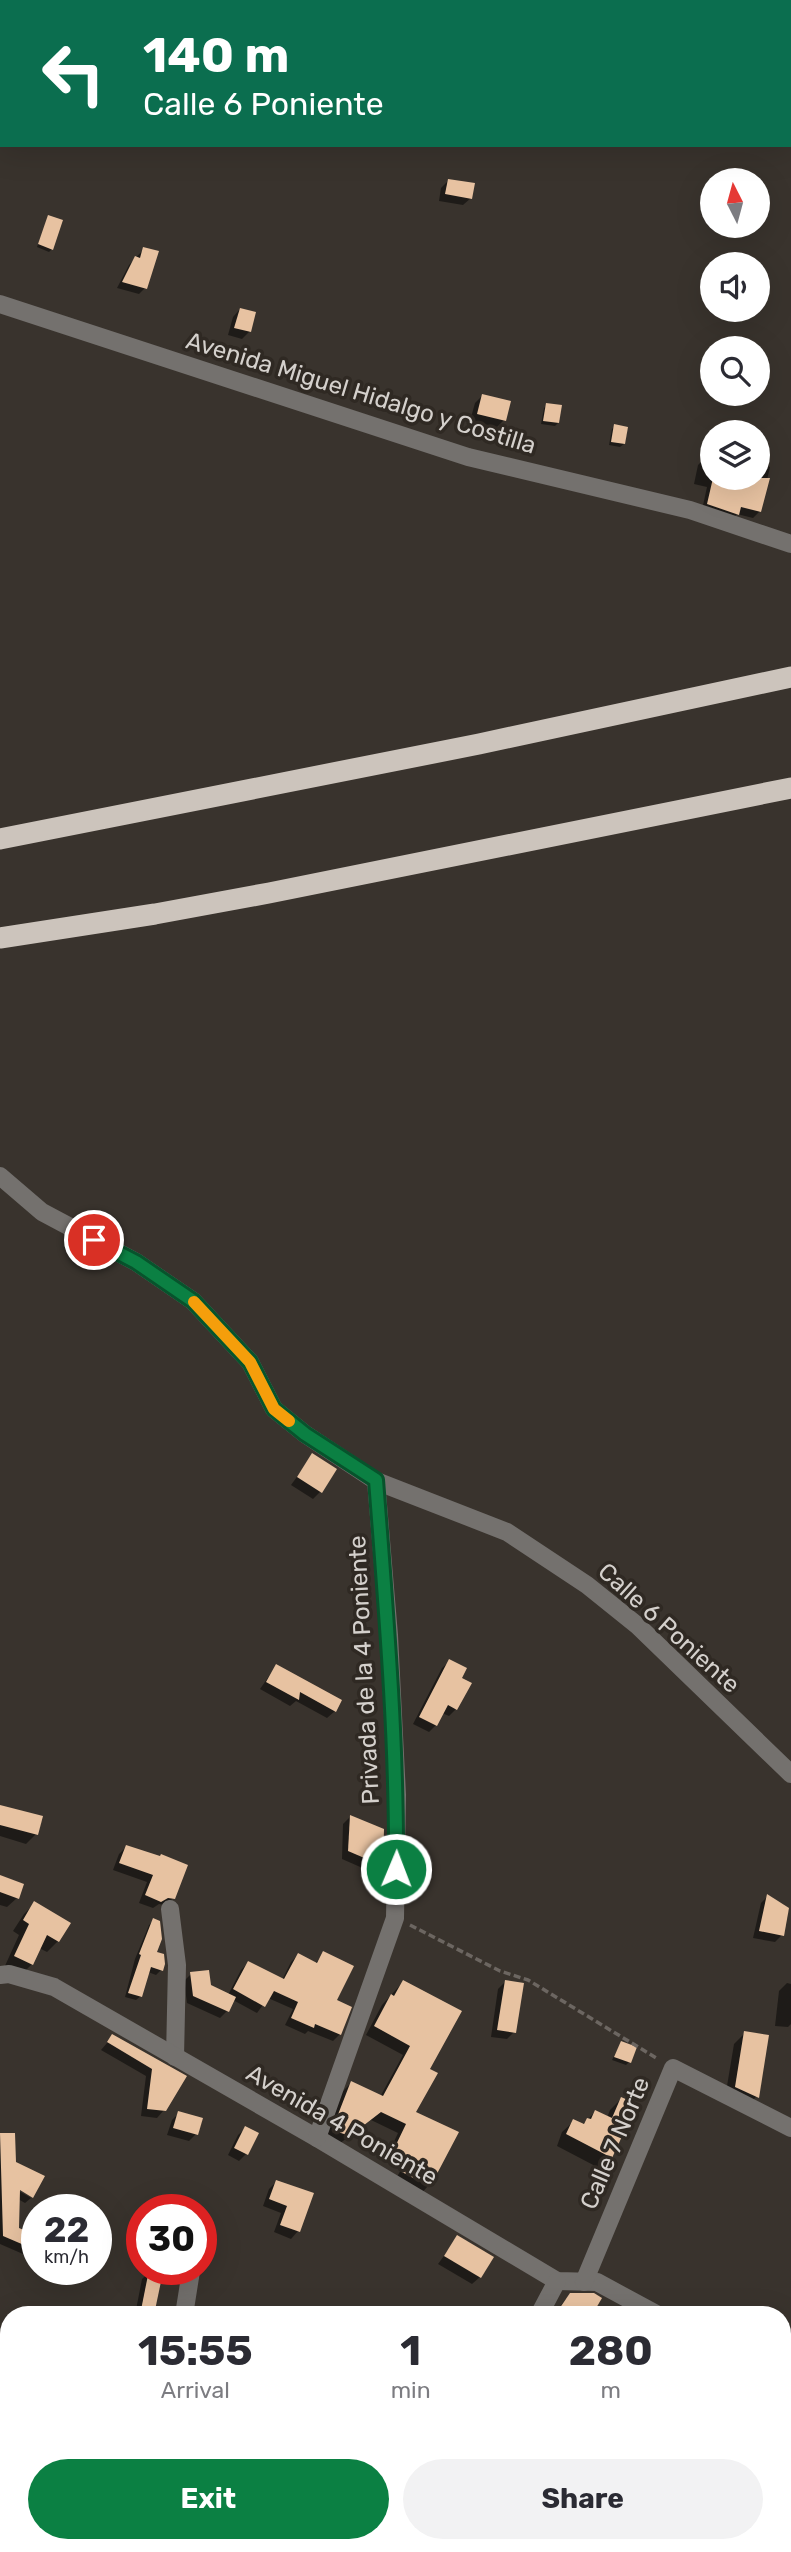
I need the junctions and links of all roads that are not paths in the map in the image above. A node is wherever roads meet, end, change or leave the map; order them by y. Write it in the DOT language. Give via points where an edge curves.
graph roads {
  1 [pos="0,304"];
  2 [pos="791,544"];
  3 [pos="791,677"];
  4 [pos="791,788"];
  5 [pos="0,839"];
  6 [pos="0,938"];
  7 [pos="0,1176"];
  8 [pos="376,1480"];
  9 [pos="791,1774"];
  10 [pos="170,1909"];
  11 [pos="0,1975"];
  12 [pos="175,2057"];
  13 [pos="791,2128"];
  14 [pos="317,2138"];
  15 [pos="557,2281"];
  16 [pos="584,2282"];
  17 [pos="189,2285"];
  18 [pos="185,2306"];
  19 [pos="544,2306"];
  20 [pos="641,2306"];
  1 -- 2 [label="street, Avenida Miguel Hidalgo y Costilla" via="468,457 690,510"];
  3 -- 5 [label="highway"];
  4 -- 6 [label="highway" via="244,898"];
  7 -- 8 [label="street, Calle 6 Poniente" via="42,1212 136,1262 193,1301 250,1362 274,1409"];
  8 -- 9 [label="street, Calle 6 Poniente" via="507,1532 587,1586 638,1626"];
  8 -- 14 [label="street, Privada de la 4 Poniente" via="397,1795 396,1917"];
  10 -- 12 [label="street" via="177,1965"];
  11 -- 12 [label="street, Avenida 4 Poniente" via="54,1987"];
  12 -- 14 [label="street, Avenida 4 Poniente"];
  13 -- 16 [label="street, Calle 7 Norte" via="673,2068"];
  14 -- 15 [label="street, Avenida 4 Poniente"];
  15 -- 16 [label="street, Avenida 4 Poniente"];
  15 -- 19 [label="street"];
  16 -- 20 [label="street, Avenida 4 Poniente" via="597,2282"];
  17 -- 18 [label="street"];
}
